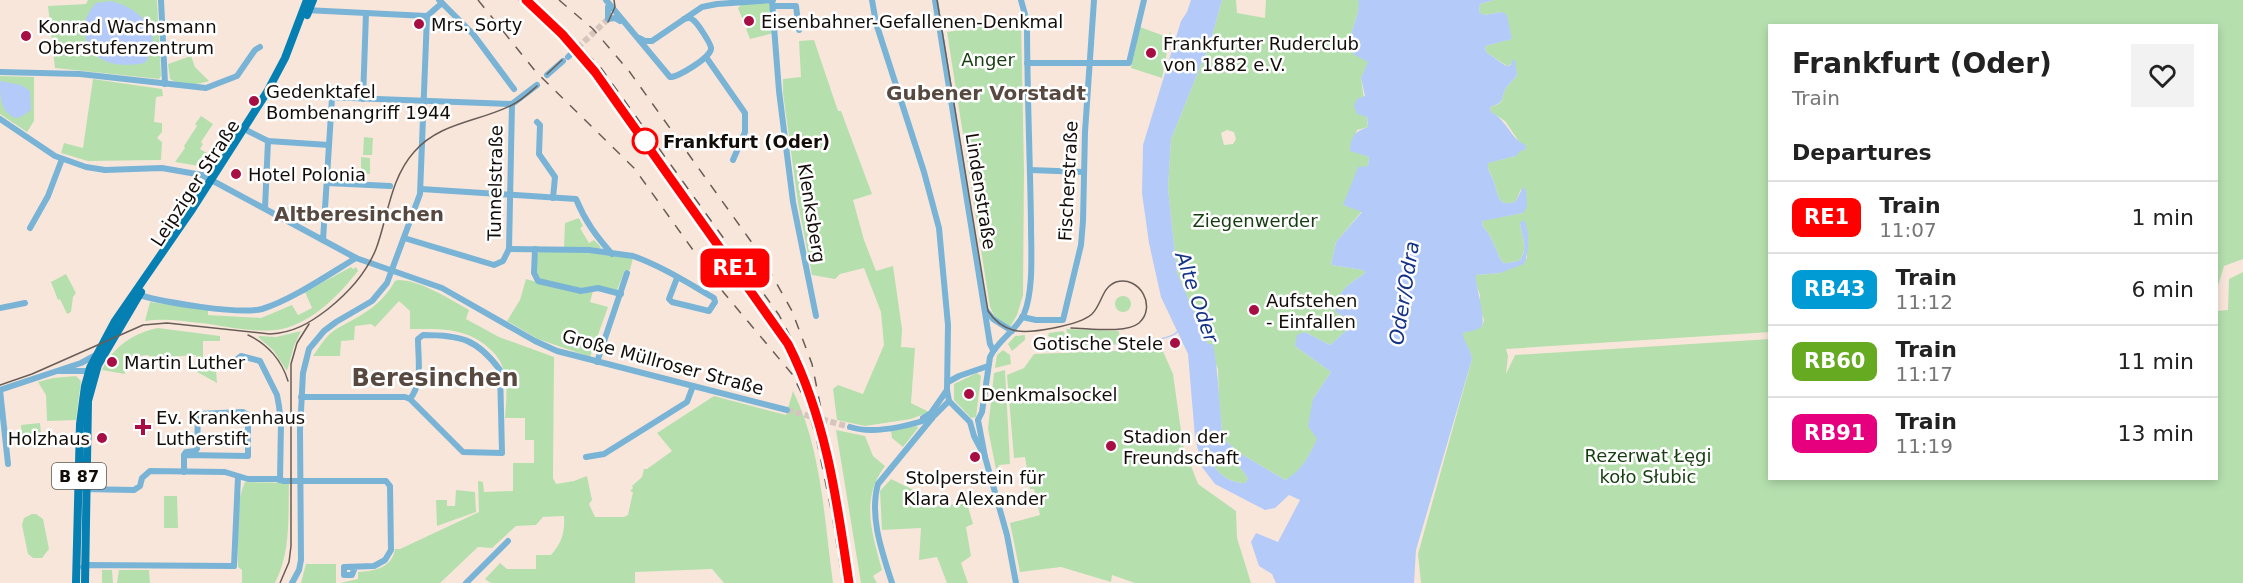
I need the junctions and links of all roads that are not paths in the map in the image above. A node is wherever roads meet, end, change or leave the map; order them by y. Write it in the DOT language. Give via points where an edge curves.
graph roads {
  1 [pos="161,0"];
  2 [pos="307,0"];
  3 [pos="313,0"];
  4 [pos="872,0"];
  5 [pos="935,0"];
  6 [pos="1021,0"];
  7 [pos="1094,0"];
  8 [pos="1144,0"];
  9 [pos="440,2"];
  10 [pos="607,2"];
  11 [pos="772,2"];
  12 [pos="306,10"];
  13 [pos="366,13"];
  14 [pos="427,16"];
  15 [pos="684,19"];
  16 [pos="799,30"];
  17 [pos="644,43"];
  18 [pos="260,47"];
  19 [pos="567,57"];
  20 [pos="706,57"];
  21 [pos="1091,62"];
  22 [pos="1027,63"];
  23 [pos="0,72"];
  24 [pos="548,75"];
  25 [pos="165,84"];
  26 [pos="537,85"];
  27 [pos="514,89"];
  28 [pos="271,95"];
  29 [pos="332,98"];
  30 [pos="363,99"];
  31 [pos="424,101"];
  32 [pos="512,104"];
  33 [pos="0,119"];
  34 [pos="537,122"];
  35 [pos="248,131"];
  36 [pos="268,141"];
  37 [pos="329,145"];
  38 [pos="62,159"];
  39 [pos="733,160"];
  40 [pos="1030,170"];
  41 [pos="1084,172"];
  42 [pos="213,180"];
  43 [pos="327,183"];
  44 [pos="390,186"];
  45 [pos="422,189"];
  46 [pos="511,196"];
  47 [pos="553,198"];
  48 [pos="265,208"];
  49 [pos="30,228"];
  50 [pos="404,238"];
  51 [pos="323,240"];
  52 [pos="509,249"];
  53 [pos="535,249"];
  54 [pos="613,254"];
  55 [pos="356,258"];
  56 [pos="392,270"];
  57 [pos="627,273"];
  58 [pos="677,278"];
  59 [pos="621,294"];
  60 [pos="139,295"];
  61 [pos="25,303"];
  62 [pos="0,308"];
  63 [pos="985,308"];
  64 [pos="816,316"];
  65 [pos="1022,317"];
  66 [pos="1012,331"];
  67 [pos="993,350"];
  68 [pos="96,355"];
  69 [pos="597,362"];
  70 [pos="232,363"];
  71 [pos="988,366"];
  72 [pos="92,370"];
  73 [pos="55,371"];
  74 [pos="948,382"];
  75 [pos="693,386"];
  76 [pos="0,390"];
  77 [pos="947,390"];
  78 [pos="301,397"];
  79 [pos="410,399"];
  80 [pos="949,401"];
  81 [pos="787,410"];
  82 [pos="933,417"];
  83 [pos="978,420"];
  84 [pos="970,422"];
  85 [pos="912,424"];
  86 [pos="850,427"];
  87 [pos="184,455"];
  88 [pos="586,457"];
  89 [pos="985,457"];
  90 [pos="9,464"];
  91 [pos="184,472"];
  92 [pos="238,477"];
  93 [pos="280,480"];
  94 [pos="301,481"];
  95 [pos="82,489"];
  96 [pos="508,541"];
  97 [pos="85,566"];
  98 [pos="355,567"];
  99 [pos="77,572"];
  100 [pos="76,583"];
  101 [pos="85,583"];
  102 [pos="292,583"];
  103 [pos="466,583"];
  104 [pos="892,583"];
  105 [pos="1016,583"];
  1 -- 25 [label="street"];
  2 -- 12 [label="main road, Leipziger Straße / B 87"];
  3 -- 12 [label="main road, Leipziger Straße / B 87"];
  4 -- 74 [label="street" via="939,228 948,325"];
  5 -- 63 [label="street, Lindenstraße"];
  6 -- 22 [label="street" via="1027,22"];
  7 -- 21 [label="street, Fischerstraße"];
  8 -- 21 [label="street" via="1129,63"];
  9 -- 14 [label="street"];
  9 -- 27 [label="street" via="473,34"];
  10 -- 17 [label="street"];
  11 -- 15 [label="street" via="709,5"];
  11 -- 16 [label="street" via="796,6"];
  11 -- 64 [label="street, Klenksberg" via="793,202"];
  12 -- 13 [label="street"];
  12 -- 28 [label="main road, Leipziger Straße / B 87" via="289,60"];
  12 -- 42 [label="main road, Leipziger Straße / B 87" via="277,74"];
  13 -- 14 [label="street"];
  13 -- 30 [label="street"];
  14 -- 31 [label="street"];
  15 -- 17 [label="street"];
  15 -- 20 [label="street" via="693,19 711,45"];
  17 -- 20 [label="street" via="670,77 678,76"];
  18 -- 25 [label="street" via="231,79 206,88"];
  19 -- 24 [label="street"];
  20 -- 39 [label="street" via="745,113 745,132"];
  21 -- 22 [label="street"];
  21 -- 41 [label="street, Fischerstraße"];
  22 -- 40 [label="street"];
  23 -- 25 [label="street" via="80,74"];
  26 -- 32 [label="street, Tunnelstraße"];
  28 -- 29 [label="street"];
  28 -- 35 [label="main road, Leipziger Straße / B 87"];
  29 -- 30 [label="street"];
  29 -- 37 [label="street"];
  30 -- 31 [label="street"];
  31 -- 32 [label="street"];
  31 -- 45 [label="street"];
  32 -- 46 [label="street, Tunnelstraße"];
  33 -- 38 [label="street, Große Müllroser Straße"];
  34 -- 47 [label="street" via="539,154 555,177"];
  35 -- 36 [label="street"];
  35 -- 42 [label="main road, Leipziger Straße / B 87"];
  36 -- 37 [label="street"];
  36 -- 48 [label="street"];
  37 -- 43 [label="street"];
  38 -- 42 [label="street, Große Müllroser Straße" via="95,169 162,168"];
  38 -- 49 [label="street"];
  40 -- 41 [label="street"];
  40 -- 65 [label="street" via="1031,250"];
  41 -- 65 [label="street, Fischerstraße" via="1081,245 1064,320"];
  42 -- 48 [label="street, Große Müllroser Straße"];
  42 -- 60 [label="main road, Leipziger Straße / B 87"];
  42 -- 68 [label="main road, Leipziger Straße / B 87" via="115,321"];
  43 -- 44 [label="street"];
  43 -- 51 [label="street"];
  45 -- 46 [label="street"];
  45 -- 50 [label="street"];
  46 -- 47 [label="street"];
  46 -- 52 [label="street, Tunnelstraße"];
  47 -- 54 [label="street" via="576,199 584,219"];
  48 -- 51 [label="street, Große Müllroser Straße"];
  50 -- 52 [label="street, Tunnelstraße" via="494,265 503,261"];
  50 -- 56 [label="street"];
  51 -- 55 [label="street, Große Müllroser Straße"];
  52 -- 53 [label="street"];
  53 -- 54 [label="street"];
  53 -- 59 [label="street" via="534,273 538,281 581,291 598,288"];
  54 -- 58 [label="street" via="640,258"];
  55 -- 56 [label="street, Große Müllroser Straße"];
  55 -- 60 [label="street" via="300,291 256,310 231,310"];
  56 -- 69 [label="street, Große Müllroser Straße" via="442,288 542,345"];
  56 -- 78 [label="street" via="372,302 336,322 309,349"];
  57 -- 59 [label="street"];
  58 -- 58 [label="street" via="714,298 711,309 672,303 669,297"];
  59 -- 69 [label="street"];
  60 -- 72 [label="main road, Leipziger Straße / B 87"];
  61 -- 62 [label="street"];
  63 -- 66 [label="street" via="993,319"];
  63 -- 67 [label="street, Lindenstraße"];
  65 -- 66 [label="street"];
  66 -- 67 [label="street"];
  67 -- 71 [label="street"];
  68 -- 72 [label="main road, Leipziger Straße / B 87"];
  68 -- 73 [label="street"];
  69 -- 75 [label="street, Große Müllroser Straße"];
  70 -- 93 [label="street" via="241,356 260,361 277,394"];
  71 -- 74 [label="street"];
  71 -- 83 [label="street"];
  72 -- 73 [label="street"];
  72 -- 95 [label="main road, B 87"];
  73 -- 76 [label="street"];
  74 -- 77 [label="street"];
  75 -- 81 [label="street, Große Müllroser Straße"];
  75 -- 88 [label="street" via="687,402 604,454"];
  76 -- 90 [label="street"];
  77 -- 80 [label="street"];
  77 -- 85 [label="street" via="931,413"];
  78 -- 79 [label="street"];
  78 -- 94 [label="street"];
  79 -- 79 [label="street" via="463,452 502,453 500,370 473,342 450,335 423,335 418,339 418,384"];
  80 -- 82 [label="street"];
  80 -- 84 [label="street"];
  82 -- 85 [label="street"];
  82 -- 104 [label="street" via="878,484 875,497 879,537"];
  83 -- 84 [label="street"];
  83 -- 89 [label="street"];
  84 -- 89 [label="street"];
  85 -- 86 [label="street" via="867,430"];
  87 -- 87 [label="street" via="248,456 248,415 198,414 197,449"];
  87 -- 91 [label="street"];
  89 -- 105 [label="street"];
  91 -- 92 [label="street" via="225,472"];
  91 -- 95 [label="street" via="150,471 134,490"];
  92 -- 93 [label="street"];
  92 -- 97 [label="street" via="234,566"];
  93 -- 94 [label="street"];
  94 -- 98 [label="street" via="380,480 390,486 391,550 374,566"];
  94 -- 102 [label="street" via="301,560"];
  95 -- 97 [label="main road, B 87"];
  95 -- 99 [label="main road, B 87"];
  96 -- 103 [label="street"];
  97 -- 99 [label="street"];
  97 -- 101 [label="main road, B 87"];
  99 -- 100 [label="main road, B 87"];
}
